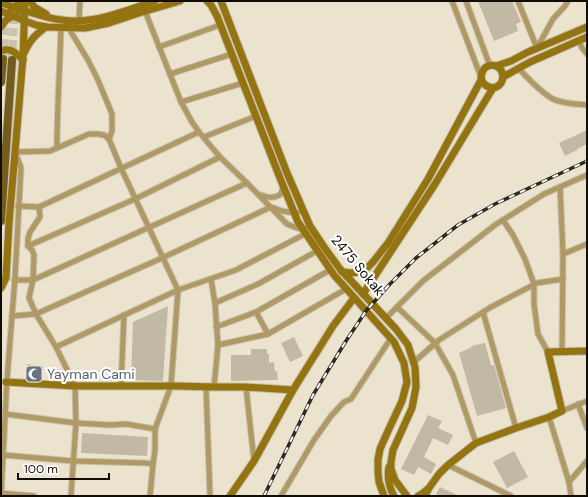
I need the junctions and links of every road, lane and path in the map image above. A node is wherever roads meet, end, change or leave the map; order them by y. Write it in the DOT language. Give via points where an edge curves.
graph roads {
  1 [pos="20,1"];
  2 [pos="25,1"];
  3 [pos="30,1"];
  4 [pos="80,1"];
  5 [pos="156,1"];
  6 [pos="180,1"];
  7 [pos="207,1"];
  8 [pos="221,1"];
  9 [pos="452,1"];
  10 [pos="466,1"];
  11 [pos="518,1"];
  12 [pos="568,1"];
  13 [pos="1,3"];
  14 [pos="14,7"];
  15 [pos="25,11"];
  16 [pos="145,11"];
  17 [pos="2,12"];
  18 [pos="14,16"];
  19 [pos="55,19"];
  20 [pos="24,21"];
  21 [pos="80,21"];
  22 [pos="220,24"];
  23 [pos="1,27"];
  24 [pos="46,27"];
  25 [pos="64,27"];
  26 [pos="587,27"];
  27 [pos="587,37"];
  28 [pos="579,41"];
  29 [pos="159,47"];
  30 [pos="537,48"];
  31 [pos="1,50"];
  32 [pos="232,54"];
  33 [pos="587,54"];
  34 [pos="23,58"];
  35 [pos="3,60"];
  36 [pos="12,60"];
  37 [pos="493,66"];
  38 [pos="518,68"];
  39 [pos="170,74"];
  40 [pos="503,77"];
  41 [pos="481,78"];
  42 [pos="1,82"];
  43 [pos="243,83"];
  44 [pos="493,88"];
  45 [pos="181,102"];
  46 [pos="587,105"];
  47 [pos="256,116"];
  48 [pos="200,132"];
  49 [pos="204,137"];
  50 [pos="109,139"];
  51 [pos="57,148"];
  52 [pos="15,152"];
  53 [pos="220,157"];
  54 [pos="121,168"];
  55 [pos="587,175"];
  56 [pos="247,182"];
  57 [pos="283,187"];
  58 [pos="560,187"];
  59 [pos="259,195"];
  60 [pos="135,199"];
  61 [pos="18,206"];
  62 [pos="39,207"];
  63 [pos="271,207"];
  64 [pos="303,210"];
  65 [pos="294,213"];
  66 [pos="503,220"];
  67 [pos="1,221"];
  68 [pos="310,226"];
  69 [pos="148,228"];
  70 [pos="304,231"];
  71 [pos="587,244"];
  72 [pos="28,246"];
  73 [pos="317,251"];
  74 [pos="563,254"];
  75 [pos="162,258"];
  76 [pos="330,270"];
  77 [pos="342,272"];
  78 [pos="211,279"];
  79 [pos="563,279"];
  80 [pos="14,280"];
  81 [pos="33,280"];
  82 [pos="534,284"];
  83 [pos="1,288"];
  84 [pos="346,288"];
  85 [pos="178,290"];
  86 [pos="363,294"];
  87 [pos="354,298"];
  88 [pos="215,303"];
  89 [pos="397,307"];
  90 [pos="256,312"];
  91 [pos="483,312"];
  92 [pos="36,314"];
  93 [pos="124,315"];
  94 [pos="12,316"];
  95 [pos="386,318"];
  96 [pos="216,327"];
  97 [pos="268,334"];
  98 [pos="391,338"];
  99 [pos="435,343"];
  100 [pos="218,345"];
  101 [pos="56,347"];
  102 [pos="587,351"];
  103 [pos="548,352"];
  104 [pos="562,352"];
  105 [pos="414,362"];
  106 [pos="6,382"];
  107 [pos="75,386"];
  108 [pos="121,386"];
  109 [pos="171,386"];
  110 [pos="206,387"];
  111 [pos="214,387"];
  112 [pos="246,387"];
  113 [pos="293,390"];
  114 [pos="587,401"];
  115 [pos="578,404"];
  116 [pos="562,411"];
  117 [pos="5,414"];
  118 [pos="549,417"];
  119 [pos="76,423"];
  120 [pos="516,428"];
  121 [pos="587,428"];
  122 [pos="154,429"];
  123 [pos="476,443"];
  124 [pos="3,455"];
  125 [pos="254,461"];
  126 [pos="587,461"];
  127 [pos="73,462"];
  128 [pos="391,462"];
  129 [pos="153,464"];
  130 [pos="448,465"];
  131 [pos="569,482"];
  132 [pos="429,488"];
  133 [pos="1,492"];
  134 [pos="405,494"];
  135 [pos="1,496"];
  136 [pos="34,496"];
  137 [pos="71,496"];
  138 [pos="150,496"];
  139 [pos="210,496"];
  140 [pos="230,496"];
  141 [pos="281,496"];
  142 [pos="384,496"];
  143 [pos="394,496"];
  144 [pos="413,496"];
  145 [pos="418,496"];
  146 [pos="425,496"];
  147 [pos="510,496"];
  148 [pos="570,496"];
  1 -- 14 [label="main road"];
  2 -- 15 [label="main road"];
  3 -- 19 [label="main road" via="39,11"];
  4 -- 21 [label="street"];
  5 -- 21 [label="main road" via="94,20"];
  6 -- 16 [label="main road"];
  7 -- 22 [label="main road, 2475 Sokak"];
  8 -- 64 [label="main road, 2475 Sokak"];
  9 -- 41 [label="street"];
  10 -- 37 [label="street"];
  11 -- 30 [label="street"];
  12 -- 30 [label="street" via="553,19"];
  13 -- 14 [label="main road"];
  14 -- 15 [label="main road"];
  14 -- 17 [label="main road"];
  15 -- 18 [label="main road"];
  15 -- 19 [label="main road"];
  15 -- 20 [label="main road"];
  16 -- 25 [label="main road" via="85,28"];
  16 -- 29 [label="street"];
  17 -- 18 [label="main road"];
  18 -- 20 [label="main road"];
  18 -- 23 [label="main road" via="6,20"];
  19 -- 21 [label="main road"];
  20 -- 24 [label="main road"];
  20 -- 34 [label="main road"];
  22 -- 29 [label="street"];
  22 -- 32 [label="main road, 2475 Sokak"];
  24 -- 25 [label="main road"];
  24 -- 34 [label="main road" via="31,40"];
  25 -- 50 [label="street" via="88,60 112,114 112,131"];
  25 -- 51 [label="street" via="57,111"];
  26 -- 30 [label="main road"];
  27 -- 28 [label="main road"];
  28 -- 33 [label="street"];
  28 -- 38 [label="main road"];
  29 -- 39 [label="street"];
  30 -- 37 [label="main road" via="511,61"];
  31 -- 34 [label="main road" via="10,49"];
  32 -- 39 [label="street"];
  32 -- 43 [label="main road, 2475 Sokak"];
  34 -- 52 [label="main road"];
  35 -- 42 [label="main road"];
  36 -- 67 [label="main road"];
  37 -- 40 [label="main road" via="500,68"];
  37 -- 41 [label="main road" via="486,67"];
  38 -- 40 [label="main road"];
  38 -- 46 [label="street" via="554,99"];
  39 -- 45 [label="street"];
  40 -- 44 [label="main road" via="502,82"];
  41 -- 44 [label="main road" via="486,86"];
  41 -- 77 [label="main road" via="428,180 388,243 367,268 360,272"];
  43 -- 45 [label="street"];
  43 -- 47 [label="main road, 2475 Sokak"];
  44 -- 86 [label="main road"];
  45 -- 48 [label="street"];
  47 -- 49 [label="street"];
  47 -- 57 [label="main road, 2475 Sokak"];
  48 -- 49 [label="street"];
  48 -- 54 [label="street"];
  49 -- 53 [label="street"];
  50 -- 51 [label="street" via="98,134 89,134"];
  50 -- 54 [label="street"];
  51 -- 52 [label="street" via="50,151"];
  52 -- 61 [label="street" via="20,168"];
  52 -- 83 [label="main road" via="6,278"];
  53 -- 56 [label="street"];
  53 -- 60 [label="street"];
  54 -- 60 [label="street"];
  54 -- 62 [label="street"];
  55 -- 58 [label="street"];
  56 -- 59 [label="street"];
  56 -- 69 [label="street"];
  57 -- 59 [label="street" via="281,194 276,197"];
  57 -- 65 [label="main road, 2475 Sokak"];
  58 -- 66 [label="street"];
  58 -- 74 [label="street"];
  59 -- 63 [label="street"];
  60 -- 69 [label="street"];
  60 -- 72 [label="street"];
  61 -- 62 [label="street"];
  61 -- 80 [label="street"];
  62 -- 72 [label="street" via="40,217 30,232"];
  63 -- 65 [label="street"];
  63 -- 70 [label="street" via="287,224"];
  63 -- 75 [label="street"];
  64 -- 65 [label="street"];
  64 -- 68 [label="main road, 2475 Sokak"];
  65 -- 70 [label="main road, 2475 Sokak"];
  66 -- 82 [label="street" via="526,259"];
  66 -- 89 [label="street" via="423,281"];
  68 -- 70 [label="street"];
  68 -- 77 [label="main road, 2475 Sokak"];
  69 -- 75 [label="street"];
  69 -- 81 [label="street"];
  70 -- 73 [label="main road, 2475 Sokak"];
  70 -- 78 [label="street" via="236,270"];
  71 -- 74 [label="street"];
  72 -- 81 [label="street" via="34,255"];
  73 -- 76 [label="main road, 2475 Sokak"];
  73 -- 88 [label="street" via="258,284"];
  74 -- 79 [label="street"];
  75 -- 85 [label="street"];
  75 -- 92 [label="street"];
  76 -- 84 [label="main road, 2475 Sokak"];
  76 -- 90 [label="street"];
  77 -- 86 [label="main road, 2475 Sokak"];
  78 -- 85 [label="street"];
  78 -- 88 [label="street"];
  79 -- 82 [label="street"];
  79 -- 104 [label="street"];
  80 -- 81 [label="street"];
  80 -- 94 [label="street"];
  81 -- 92 [label="street" via="29,298"];
  82 -- 91 [label="street"];
  82 -- 103 [label="street" via="538,334"];
  84 -- 87 [label="main road, 2475 Sokak"];
  84 -- 97 [label="street"];
  85 -- 93 [label="street"];
  85 -- 109 [label="street"];
  86 -- 95 [label="main road, 2475 Sokak"];
  87 -- 98 [label="main road, 2475 Sokak"];
  87 -- 113 [label="main road" via="333,326"];
  88 -- 96 [label="street"];
  89 -- 95 [label="street"];
  89 -- 99 [label="street"];
  90 -- 96 [label="street"];
  90 -- 97 [label="street"];
  91 -- 99 [label="street"];
  91 -- 120 [label="street"];
  92 -- 94 [label="street"];
  92 -- 101 [label="street"];
  93 -- 101 [label="street"];
  93 -- 108 [label="street"];
  94 -- 106 [label="street"];
  95 -- 105 [label="main road, 2475 Sokak" via="408,345"];
  96 -- 100 [label="street"];
  97 -- 100 [label="street"];
  98 -- 141 [label="street" via="351,400 344,402 331,416 314,440"];
  98 -- 142 [label="main road, 2475 Sokak" via="404,362 407,382 402,401 380,449 378,472"];
  99 -- 105 [label="street"];
  99 -- 123 [label="street" via="453,375"];
  100 -- 111 [label="street"];
  101 -- 107 [label="street"];
  102 -- 104 [label="main road"];
  103 -- 104 [label="main road"];
  103 -- 116 [label="main road"];
  105 -- 128 [label="main road, 2475 Sokak" via="416,387 412,408"];
  106 -- 107 [label="main road"];
  106 -- 117 [label="street"];
  107 -- 108 [label="main road"];
  107 -- 119 [label="street"];
  108 -- 109 [label="main road"];
  109 -- 110 [label="main road"];
  109 -- 122 [label="street"];
  110 -- 111 [label="main road"];
  110 -- 139 [label="street"];
  111 -- 112 [label="main road"];
  112 -- 113 [label="main road"];
  112 -- 125 [label="street"];
  113 -- 125 [label="main road"];
  114 -- 115 [label="street"];
  115 -- 116 [label="street"];
  115 -- 121 [label="street"];
  116 -- 118 [label="main road"];
  117 -- 119 [label="street"];
  117 -- 124 [label="street"];
  118 -- 120 [label="main road"];
  118 -- 131 [label="street"];
  119 -- 122 [label="street" via="126,424"];
  119 -- 127 [label="street"];
  120 -- 123 [label="main road"];
  122 -- 129 [label="street"];
  123 -- 130 [label="main road"];
  124 -- 127 [label="street"];
  124 -- 133 [label="street"];
  125 -- 140 [label="main road"];
  126 -- 131 [label="street"];
  127 -- 129 [label="street"];
  127 -- 137 [label="street"];
  128 -- 134 [label="main road" via="395,480"];
  128 -- 143 [label="main road, 2475 Sokak" via="388,479"];
  129 -- 138 [label="street"];
  130 -- 132 [label="main road"];
  130 -- 147 [label="street"];
  131 -- 148 [label="street"];
  132 -- 145 [label="main road"];
  132 -- 146 [label="main road"];
  133 -- 135 [label="street"];
  133 -- 136 [label="street"];
  134 -- 144 [label="main road"];
}
